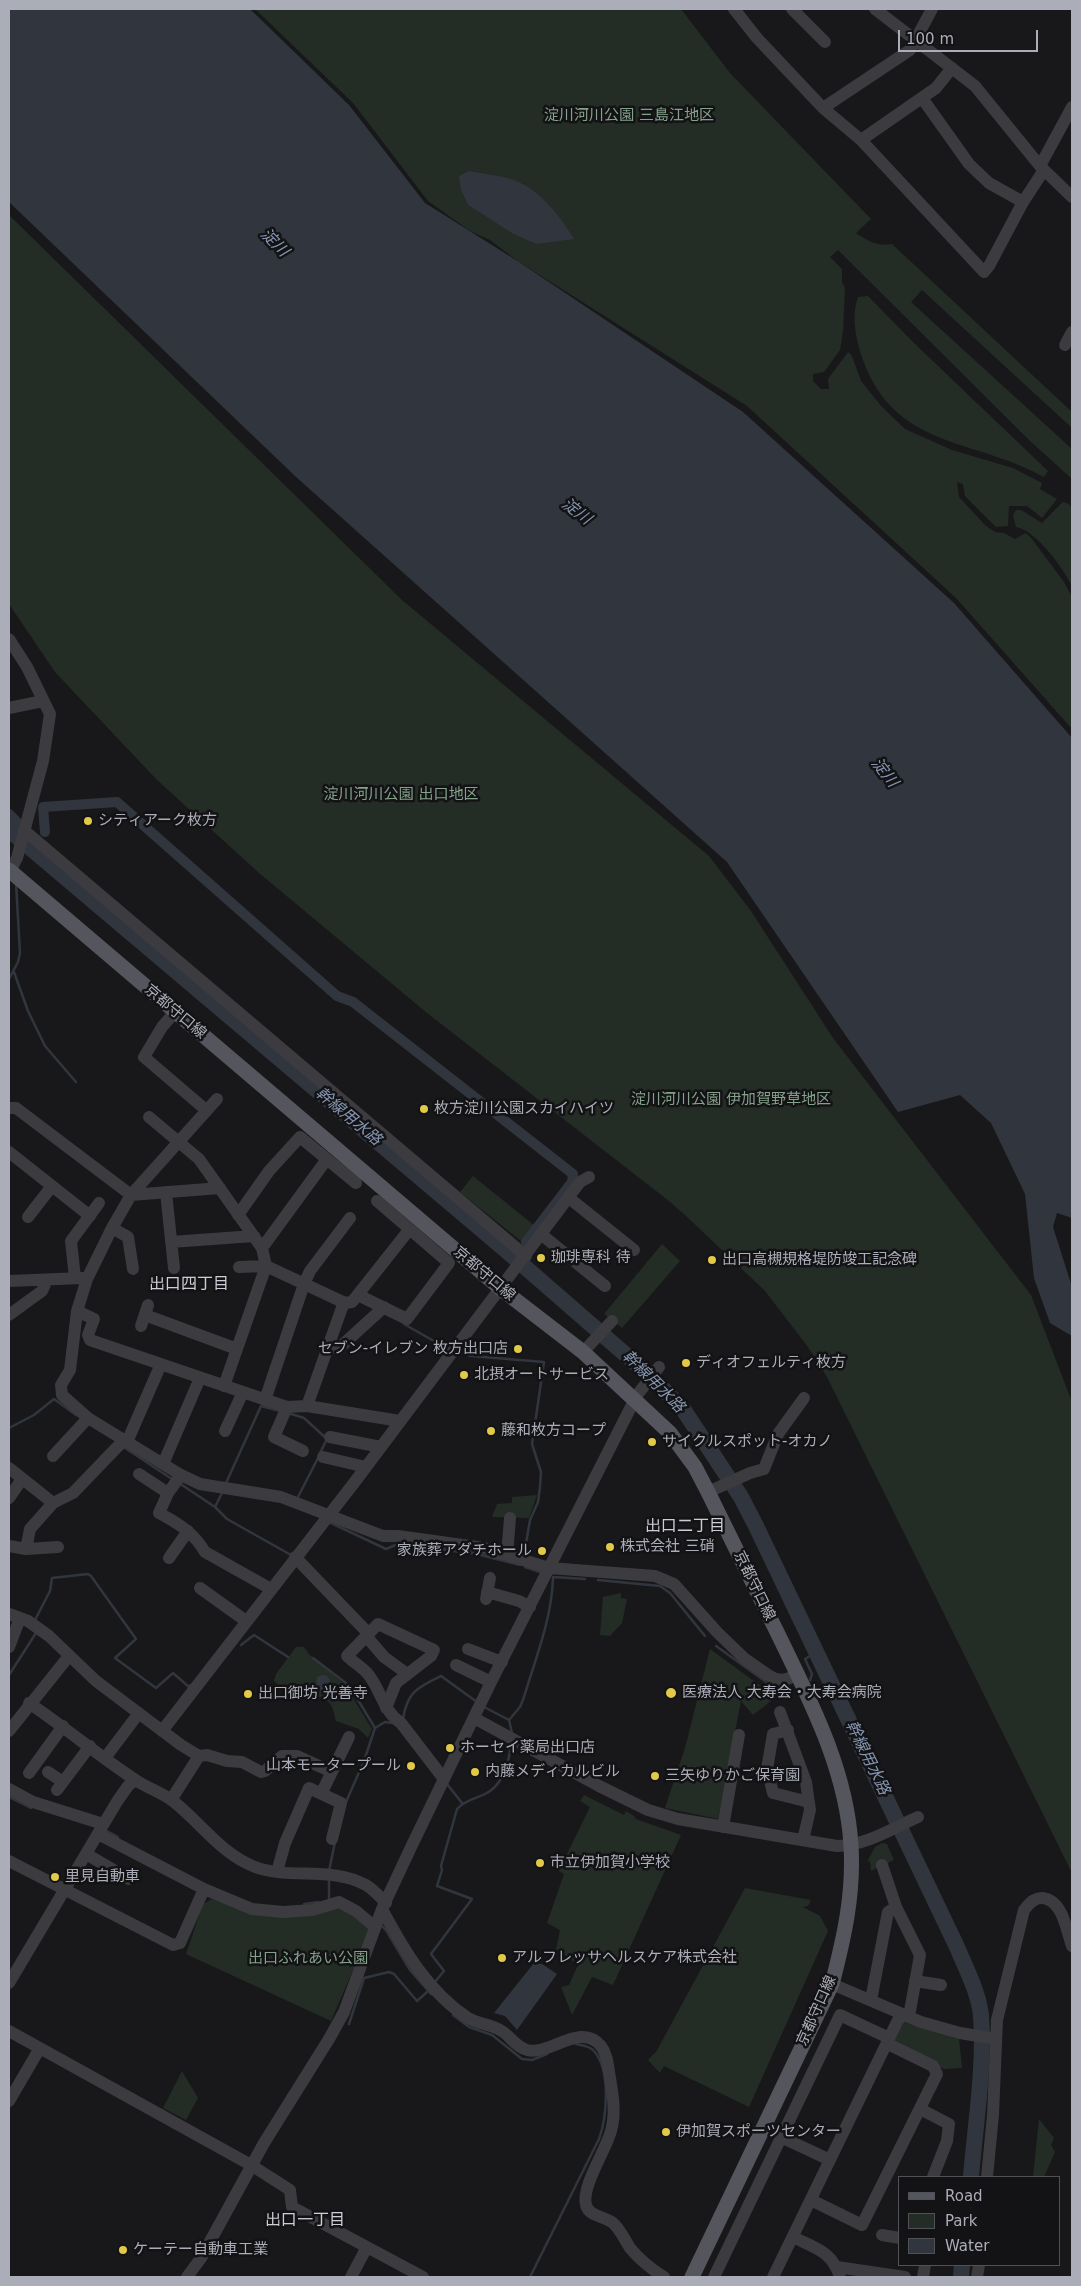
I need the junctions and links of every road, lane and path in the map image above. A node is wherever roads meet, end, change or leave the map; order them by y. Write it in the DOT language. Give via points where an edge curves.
graph roads {
  1 [pos="734,9"];
  2 [pos="792,9"];
  3 [pos="875,9"];
  4 [pos="932,9"];
  5 [pos="915,40"];
  6 [pos="825,42"];
  7 [pos="952,68"];
  8 [pos="922,98"];
  9 [pos="1072,107"];
  10 [pos="823,108"];
  11 [pos="861,140"];
  12 [pos="1042,168"];
  13 [pos="1072,197"];
  14 [pos="1024,202"];
  15 [pos="1072,332"];
  16 [pos="1065,345"];
  17 [pos="9,639"];
  18 [pos="43,701"];
  19 [pos="9,708"];
  20 [pos="25,831"];
  21 [pos="10,871"];
  22 [pos="175,1012"];
  23 [pos="217,1099"];
  24 [pos="9,1108"];
  25 [pos="206,1110"];
  26 [pos="149,1117"];
  27 [pos="179,1141"];
  28 [pos="9,1152"];
  29 [pos="327,1159"];
  30 [pos="589,1177"];
  31 [pos="356,1183"];
  32 [pos="52,1186"];
  33 [pos="220,1188"];
  34 [pos="166,1192"];
  35 [pos="131,1195"];
  36 [pos="569,1198"];
  37 [pos="377,1201"];
  38 [pos="99,1203"];
  39 [pos="238,1215"];
  40 [pos="90,1216"];
  41 [pos="28,1217"];
  42 [pos="350,1218"];
  43 [pos="112,1228"];
  44 [pos="409,1230"];
  45 [pos="542,1235"];
  46 [pos="254,1236"];
  47 [pos="171,1242"];
  48 [pos="262,1248"];
  49 [pos="634,1250"];
  50 [pos="526,1256"];
  51 [pos="266,1266"];
  52 [pos="239,1267"];
  53 [pos="174,1268"];
  54 [pos="133,1269"];
  55 [pos="81,1278"];
  56 [pos="47,1280"];
  57 [pos="9,1281"];
  58 [pos="304,1284"];
  59 [pos="504,1284"];
  60 [pos="605,1286"];
  61 [pos="358,1295"];
  62 [pos="344,1302"];
  63 [pos="384,1307"];
  64 [pos="77,1311"];
  65 [pos="9,1315"];
  66 [pos="145,1316"];
  67 [pos="612,1321"];
  68 [pos="329,1346"];
  69 [pos="237,1349"];
  70 [pos="585,1350"];
  71 [pos="161,1364"];
  72 [pos="659,1367"];
  73 [pos="200,1378"];
  74 [pos="224,1386"];
  75 [pos="243,1392"];
  76 [pos="636,1397"];
  77 [pos="804,1398"];
  78 [pos="265,1400"];
  79 [pos="307,1406"];
  80 [pos="287,1407"];
  81 [pos="88,1418"];
  82 [pos="400,1421"];
  83 [pos="225,1430"];
  84 [pos="330,1437"];
  85 [pos="126,1441"];
  86 [pos="381,1447"];
  87 [pos="303,1451"];
  88 [pos="53,1456"];
  89 [pos="323,1457"];
  90 [pos="162,1464"];
  91 [pos="366,1467"];
  92 [pos="9,1468"];
  93 [pos="139,1474"];
  94 [pos="181,1475"];
  95 [pos="22,1479"];
  96 [pos="712,1490"];
  97 [pos="168,1493"];
  98 [pos="9,1498"];
  99 [pos="53,1504"];
  100 [pos="325,1518"];
  101 [pos="510,1518"];
  102 [pos="188,1532"];
  103 [pos="9,1546"];
  104 [pos="58,1547"];
  105 [pos="26,1549"];
  106 [pos="506,1554"];
  107 [pos="295,1557"];
  108 [pos="169,1558"];
  109 [pos="549,1568"];
  110 [pos="490,1578"];
  111 [pos="200,1588"];
  112 [pos="271,1589"];
  113 [pos="530,1607"];
  114 [pos="14,1616"];
  115 [pos="246,1621"];
  116 [pos="367,1634"];
  117 [pos="9,1647"];
  118 [pos="468,1649"];
  119 [pos="69,1656"];
  120 [pos="502,1662"];
  121 [pos="456,1665"];
  122 [pos="406,1673"];
  123 [pos="798,1675"];
  124 [pos="491,1682"];
  125 [pos="29,1704"];
  126 [pos="386,1708"];
  127 [pos="780,1712"];
  128 [pos="139,1713"];
  129 [pos="474,1718"];
  130 [pos="63,1726"];
  131 [pos="9,1729"];
  132 [pos="788,1730"];
  133 [pos="162,1731"];
  134 [pos="739,1736"];
  135 [pos="349,1737"];
  136 [pos="90,1746"];
  137 [pos="200,1756"];
  138 [pos="105,1758"];
  139 [pos="30,1767"];
  140 [pos="48,1772"];
  141 [pos="332,1772"];
  142 [pos="444,1779"];
  143 [pos="135,1780"];
  144 [pos="324,1788"];
  145 [pos="9,1789"];
  146 [pos="171,1800"];
  147 [pos="809,1802"];
  148 [pos="918,1817"];
  149 [pos="723,1827"];
  150 [pos="101,1829"];
  151 [pos="332,1839"];
  152 [pos="803,1840"];
  153 [pos="851,1845"];
  154 [pos="86,1854"];
  155 [pos="9,1861"];
  156 [pos="882,1866"];
  157 [pos="277,1872"];
  158 [pos="129,1879"];
  159 [pos="204,1889"];
  160 [pos="65,1890"];
  161 [pos="896,1907"];
  162 [pos="380,1917"];
  163 [pos="1072,1946"];
  164 [pos="915,1981"];
  165 [pos="9,1983"];
  166 [pos="832,1984"];
  167 [pos="941,1985"];
  168 [pos="871,2000"];
  169 [pos="904,2015"];
  170 [pos="9,2032"];
  171 [pos="996,2039"];
  172 [pos="888,2041"];
  173 [pos="40,2048"];
  174 [pos="9,2101"];
  175 [pos="920,2109"];
  176 [pos="781,2137"];
  177 [pos="830,2160"];
  178 [pos="251,2165"];
  179 [pos="933,2176"];
  180 [pos="987,2176"];
  181 [pos="811,2200"];
  182 [pos="882,2235"];
  183 [pos="793,2237"];
  184 [pos="897,2241"];
  185 [pos="367,2247"];
  186 [pos="400,2272"];
  187 [pos="838,2272"];
  188 [pos="187,2277"];
  189 [pos="351,2277"];
  190 [pos="423,2277"];
  191 [pos="664,2277"];
  192 [pos="692,2277"];
  193 [pos="714,2277"];
  194 [pos="773,2277"];
  195 [pos="905,2277"];
  1 -- 10 [label="street"];
  2 -- 6 [label="street"];
  3 -- 5 [label="street"];
  4 -- 5 [label="street"];
  5 -- 7 [label="street"];
  5 -- 10 [label="street" via="910,50"];
  7 -- 8 [label="street" via="936,88"];
  7 -- 12 [label="street" via="975,86"];
  8 -- 11 [label="street"];
  8 -- 14 [label="street" via="969,164 989,183"];
  9 -- 12 [label="street"];
  10 -- 11 [label="street"];
  11 -- 14 [label="street" via="984,272"];
  12 -- 13 [label="street"];
  12 -- 14 [label="street"];
  15 -- 16 [label="street"];
  17 -- 18 [label="street"];
  18 -- 19 [label="street"];
  18 -- 20 [label="street" via="50,714 47,740"];
  20 -- 21 [label="street"];
  20 -- 50 [label="street"];
  21 -- 22 [label="main road, 京都守口線"];
  22 -- 25 [label="street" via="144,1057"];
  22 -- 59 [label="main road, 京都守口線"];
  23 -- 25 [label="street"];
  24 -- 35 [label="street" via="16,1108"];
  25 -- 27 [label="street"];
  26 -- 27 [label="street"];
  27 -- 33 [label="street" via="199,1159"];
  27 -- 35 [label="street"];
  28 -- 32 [label="street"];
  29 -- 31 [label="street"];
  29 -- 39 [label="street" via="300,1137 269,1171"];
  29 -- 48 [label="street"];
  30 -- 36 [label="street" via="580,1182"];
  32 -- 40 [label="street"];
  32 -- 41 [label="street"];
  33 -- 34 [label="street"];
  33 -- 39 [label="street"];
  34 -- 35 [label="street"];
  34 -- 47 [label="street"];
  35 -- 43 [label="street"];
  36 -- 45 [label="street"];
  36 -- 49 [label="street"];
  37 -- 44 [label="street"];
  38 -- 40 [label="street"];
  39 -- 46 [label="street"];
  40 -- 55 [label="street" via="71,1241"];
  42 -- 58 [label="street"];
  43 -- 54 [label="street" via="128,1237"];
  43 -- 55 [label="street"];
  44 -- 61 [label="street"];
  44 -- 63 [label="street" via="449,1263 407,1319"];
  45 -- 50 [label="street"];
  45 -- 60 [label="street"];
  46 -- 47 [label="street"];
  46 -- 48 [label="street"];
  47 -- 53 [label="street"];
  48 -- 51 [label="street"];
  50 -- 59 [label="street"];
  51 -- 52 [label="street"];
  51 -- 58 [label="street"];
  51 -- 69 [label="street"];
  55 -- 56 [label="street"];
  55 -- 64 [label="street"];
  56 -- 57 [label="street"];
  56 -- 65 [label="street" via="42,1291"];
  58 -- 62 [label="street"];
  58 -- 78 [label="street"];
  59 -- 70 [label="main road, 京都守口線"];
  59 -- 82 [label="street"];
  61 -- 62 [label="street" via="352,1302"];
  61 -- 63 [label="street"];
  62 -- 68 [label="street"];
  63 -- 68 [label="street" via="338,1349"];
  64 -- 71 [label="street" via="94,1319 88,1335 90,1340"];
  64 -- 81 [label="street" via="72,1361 61,1385 62,1395"];
  66 -- 69 [label="street"];
  67 -- 70 [label="street"];
  68 -- 79 [label="street"];
  69 -- 74 [label="street"];
  70 -- 76 [label="main road, 京都守口線"];
  71 -- 73 [label="street"];
  71 -- 85 [label="street"];
  72 -- 76 [label="street"];
  73 -- 74 [label="street"];
  73 -- 90 [label="street"];
  74 -- 75 [label="street"];
  75 -- 78 [label="street"];
  75 -- 83 [label="street"];
  76 -- 96 [label="main road, 京都守口線" via="670,1433"];
  76 -- 109 [label="street"];
  77 -- 96 [label="street" via="778,1434 764,1470"];
  78 -- 80 [label="street"];
  79 -- 80 [label="street"];
  79 -- 82 [label="street"];
  80 -- 87 [label="street" via="274,1438"];
  81 -- 85 [label="street"];
  81 -- 88 [label="street"];
  82 -- 86 [label="street"];
  84 -- 86 [label="street"];
  85 -- 90 [label="street"];
  85 -- 99 [label="street" via="73,1493"];
  86 -- 91 [label="street"];
  89 -- 91 [label="street"];
  90 -- 94 [label="street"];
  91 -- 100 [label="street"];
  92 -- 95 [label="street"];
  93 -- 97 [label="street"];
  94 -- 97 [label="street"];
  94 -- 100 [label="street" via="200,1484 281,1497"];
  95 -- 98 [label="street"];
  95 -- 99 [label="street"];
  96 -- 123 [label="main road, 京都守口線"];
  97 -- 102 [label="street" via="159,1513"];
  99 -- 105 [label="street" via="30,1529"];
  100 -- 106 [label="street" via="382,1536 484,1548"];
  100 -- 107 [label="street"];
  101 -- 106 [label="street"];
  102 -- 108 [label="street"];
  102 -- 112 [label="street" via="205,1552"];
  103 -- 105 [label="street"];
  104 -- 105 [label="street"];
  106 -- 109 [label="street"];
  107 -- 112 [label="street"];
  107 -- 116 [label="street"];
  109 -- 113 [label="street"];
  109 -- 123 [label="street" via="655,1576 674,1584 745,1659 776,1679"];
  110 -- 113 [label="street" via="486,1596 519,1601"];
  111 -- 115 [label="street"];
  112 -- 115 [label="street"];
  113 -- 120 [label="street"];
  114 -- 117 [label="street"];
  114 -- 119 [label="street" via="28,1621 49,1636"];
  115 -- 133 [label="street"];
  116 -- 122 [label="street" via="384,1657"];
  116 -- 122 [label="street" via="378,1624 434,1650 431,1656"];
  116 -- 126 [label="street" via="346,1656 368,1675"];
  118 -- 120 [label="street"];
  119 -- 125 [label="street"];
  119 -- 128 [label="street"];
  120 -- 124 [label="street"];
  121 -- 124 [label="street"];
  122 -- 126 [label="street" via="396,1683"];
  123 -- 153 [label="main road, 京都守口線" via="826,1740 843,1792"];
  124 -- 129 [label="street"];
  125 -- 130 [label="street"];
  125 -- 131 [label="street"];
  126 -- 142 [label="street"];
  127 -- 132 [label="street"];
  128 -- 133 [label="street"];
  128 -- 138 [label="street"];
  129 -- 142 [label="street"];
  129 -- 149 [label="street" via="648,1810"];
  130 -- 136 [label="street"];
  130 -- 139 [label="street"];
  132 -- 147 [label="street" via="806,1782"];
  132 -- 147 [label="street" via="773,1734 767,1769 773,1793"];
  133 -- 137 [label="street"];
  134 -- 149 [label="street"];
  135 -- 141 [label="street"];
  136 -- 138 [label="street"];
  136 -- 140 [label="street" via="60,1786"];
  137 -- 141 [label="street" via="242,1762 261,1772 282,1756 297,1756"];
  137 -- 146 [label="street"];
  138 -- 143 [label="street"];
  141 -- 144 [label="street"];
  142 -- 162 [label="street"];
  143 -- 146 [label="street"];
  143 -- 150 [label="street"];
  145 -- 150 [label="street"];
  146 -- 157 [label="street" via="226,1851 256,1867"];
  147 -- 152 [label="street"];
  148 -- 153 [label="street" via="878,1837"];
  149 -- 152 [label="street"];
  150 -- 154 [label="street"];
  150 -- 159 [label="street"];
  151 -- 157 [label="street" via="341,1803 309,1788 284,1843"];
  152 -- 153 [label="street"];
  153 -- 166 [label="main road, 京都守口線" via="851,1896"];
  154 -- 158 [label="street"];
  154 -- 160 [label="street"];
  155 -- 160 [label="street"];
  156 -- 161 [label="street"];
  157 -- 162 [label="street" via="336,1875 366,1885"];
  159 -- 160 [label="street" via="180,1943 173,1946"];
  159 -- 162 [label="street" via="267,1912 312,1910 339,1902 356,1911"];
  160 -- 165 [label="street"];
  161 -- 164 [label="street" via="920,1955"];
  161 -- 168 [label="street" via="888,1912"];
  162 -- 178 [label="street" via="344,2012"];
  162 -- 191 [label="street" via="428,1982 469,2018 499,2029 527,2050 538,2051 586,2037 600,2045 606,2054 614,2115 605,2149 588,2188 586,2206 589,2211 613,2222 632,2249 651,2269"];
  163 -- 171 [label="street" via="1058,1905 1052,1899 1039,1898 1029,1903 1024,1910 997,2020"];
  164 -- 167 [label="street"];
  164 -- 169 [label="street" via="910,2011"];
  166 -- 168 [label="street"];
  166 -- 192 [label="main road, 京都守口線"];
  168 -- 169 [label="street"];
  169 -- 171 [label="street" via="960,2033"];
  169 -- 172 [label="street"];
  170 -- 173 [label="street"];
  171 -- 180 [label="street"];
  172 -- 175 [label="street" via="933,2066 937,2074"];
  172 -- 176 [label="street" via="840,2015"];
  172 -- 177 [label="street"];
  173 -- 174 [label="street"];
  173 -- 178 [label="street"];
  175 -- 179 [label="street" via="949,2124 947,2141"];
  175 -- 181 [label="street" via="862,2225"];
  176 -- 177 [label="street"];
  176 -- 193 [label="street"];
  177 -- 181 [label="street"];
  178 -- 185 [label="street" via="290,2190 292,2207"];
  178 -- 188 [label="street" via="201,2258"];
  181 -- 183 [label="street"];
  182 -- 184 [label="street"];
  183 -- 187 [label="street" via="828,2254"];
  183 -- 194 [label="street"];
  185 -- 186 [label="street"];
  185 -- 189 [label="street"];
  186 -- 190 [label="street"];
  187 -- 195 [label="street" via="856,2264"];
}
